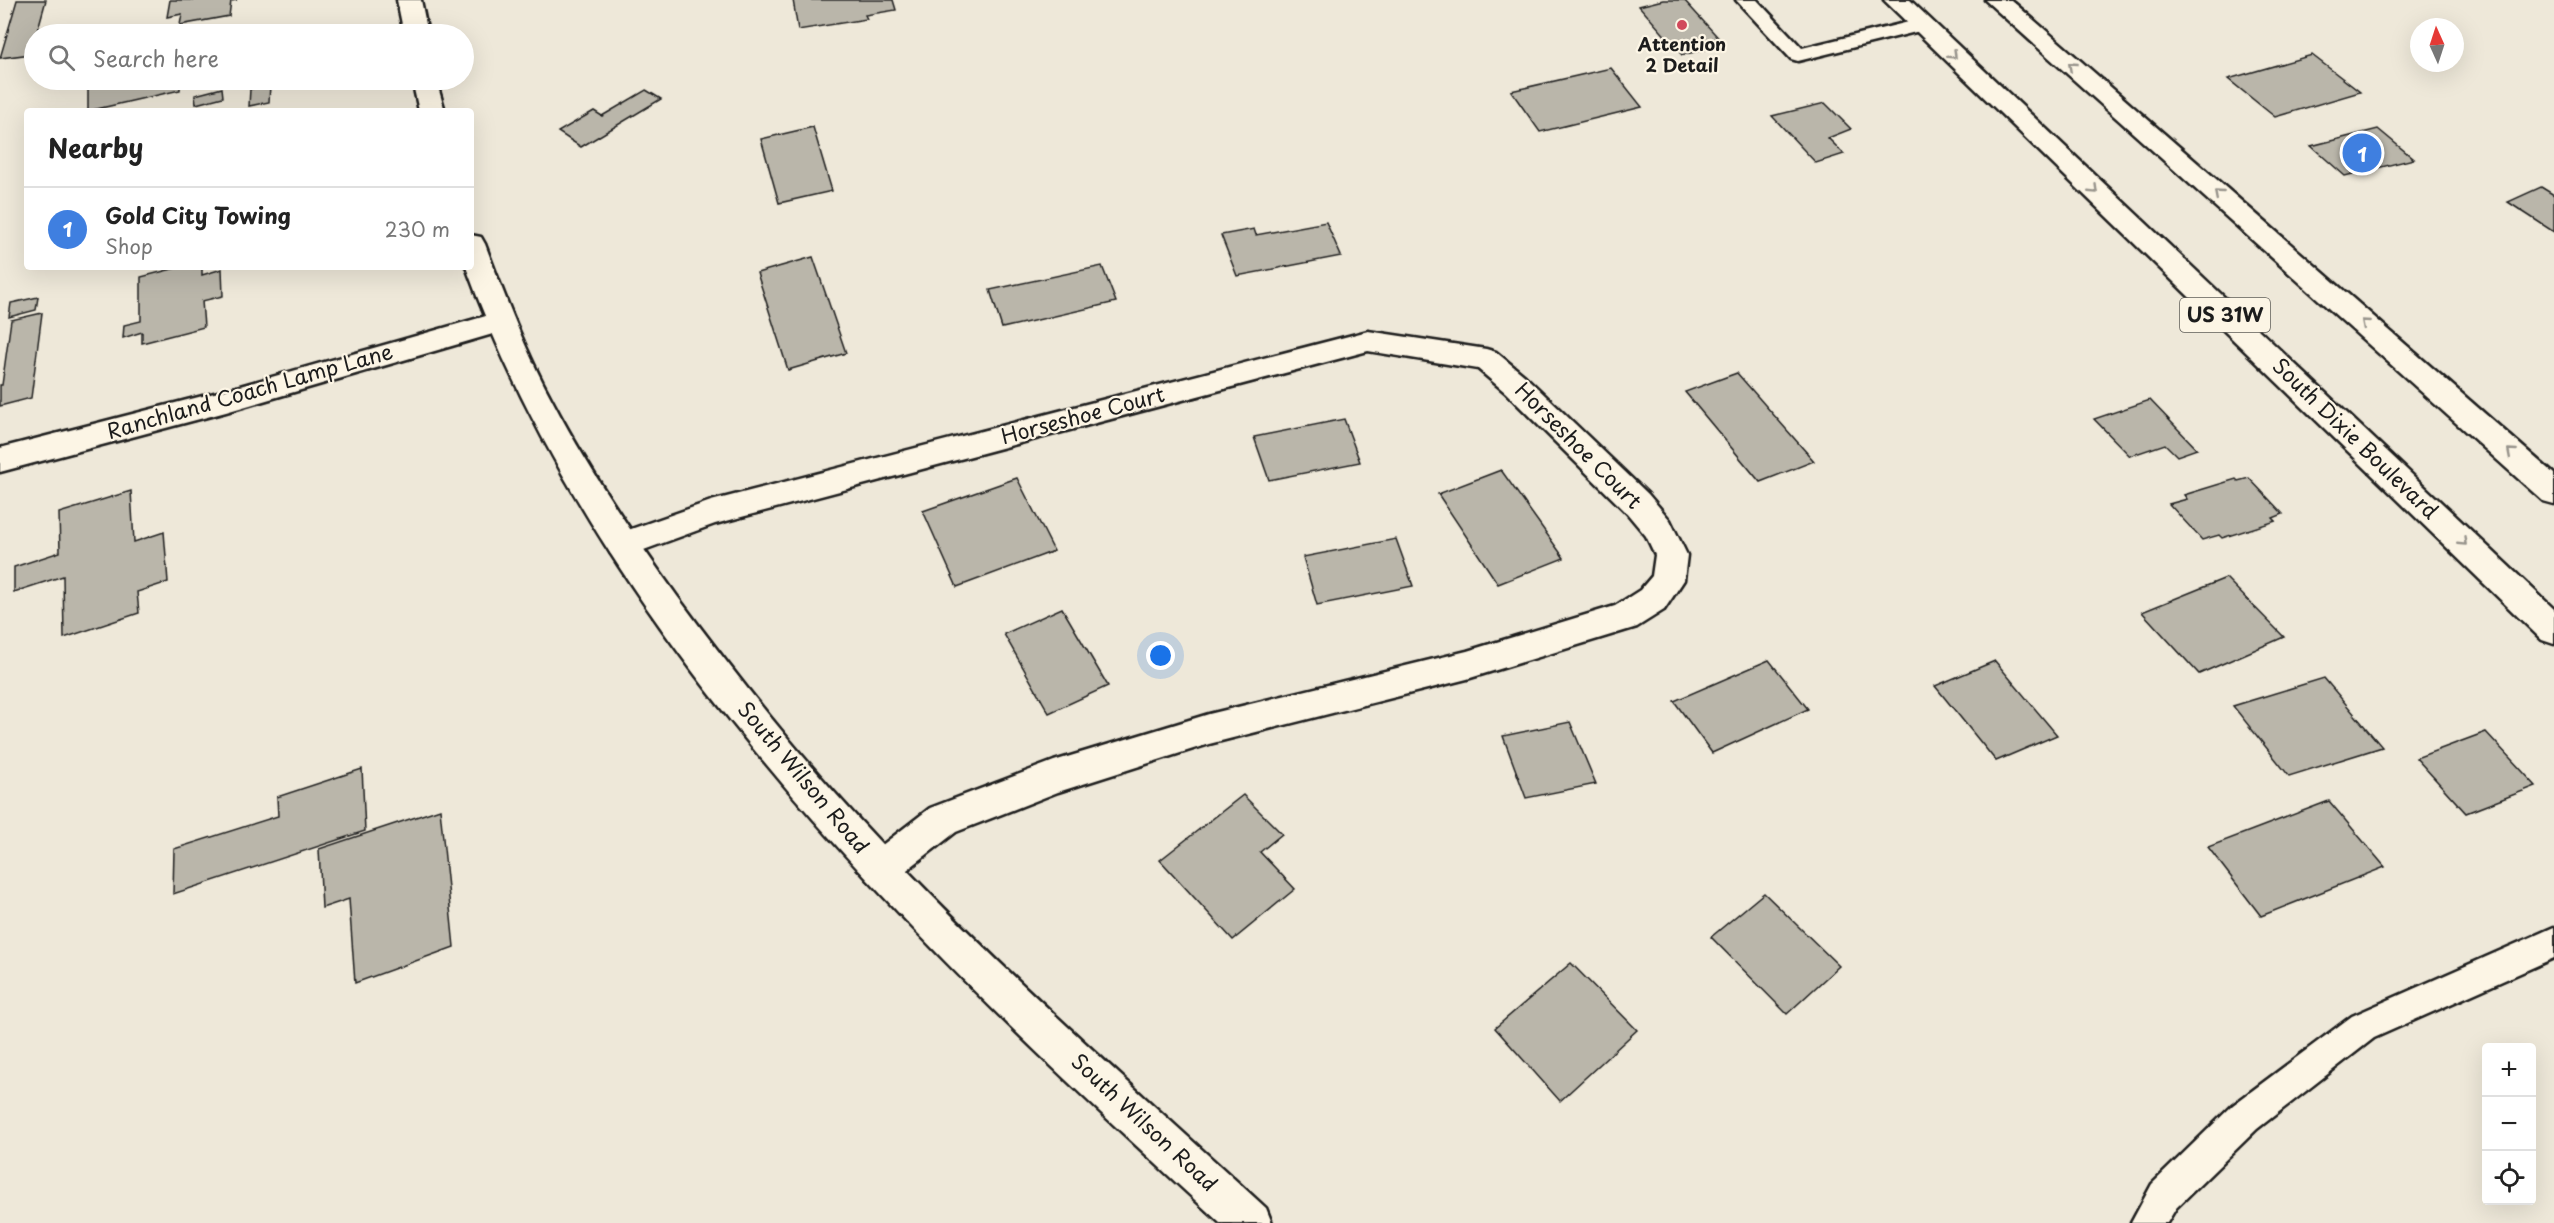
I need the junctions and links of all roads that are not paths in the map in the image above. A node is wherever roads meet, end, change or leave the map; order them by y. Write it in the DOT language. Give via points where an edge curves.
graph roads {
  1 [pos="412,0"];
  2 [pos="1746,0"];
  3 [pos="1896,0"];
  4 [pos="1997,1"];
  5 [pos="415,24"];
  6 [pos="1921,25"];
  7 [pos="427,90"];
  8 [pos="431,108"];
  9 [pos="474,252"];
  10 [pos="500,322"];
  11 [pos="0,460"];
  12 [pos="2554,492"];
  13 [pos="622,545"];
  14 [pos="2554,630"];
  15 [pos="880,868"];
  16 [pos="2554,942"];
  17 [pos="1251,1223"];
  18 [pos="2148,1223"];
  1 -- 5 [label="main road"];
  2 -- 6 [label="lane" via="1798,55"];
  3 -- 6 [label="main road, South Dixie Boulevard / US 31W"];
  12 -- 4 [label="main road, one-way"];
  6 -- 14 [label="main road, South Dixie Boulevard / US 31W, one-way"];
  7 -- 8 [label="main road"];
  9 -- 10 [label="main road, South Wilson Road"];
  10 -- 11 [label="main road, Ranchland Coach Lamp Lane" via="226,401"];
  10 -- 13 [label="main road, South Wilson Road" via="539,405"];
  13 -- 15 [label="main road, South Wilson Road" via="705,661"];
  13 -- 15 [label="main road, Horseshoe Court" via="711,513 1368,341 1486,360 1637,503 1659,529 1671,555 1668,580 1652,600 1625,617 1467,665 1209,729 1054,777 943,820"];
  15 -- 17 [label="main road, South Wilson Road" via="1022,1011"];
  16 -- 18 [label="lane" via="2363,1028 2245,1117 2164,1196"];
}
